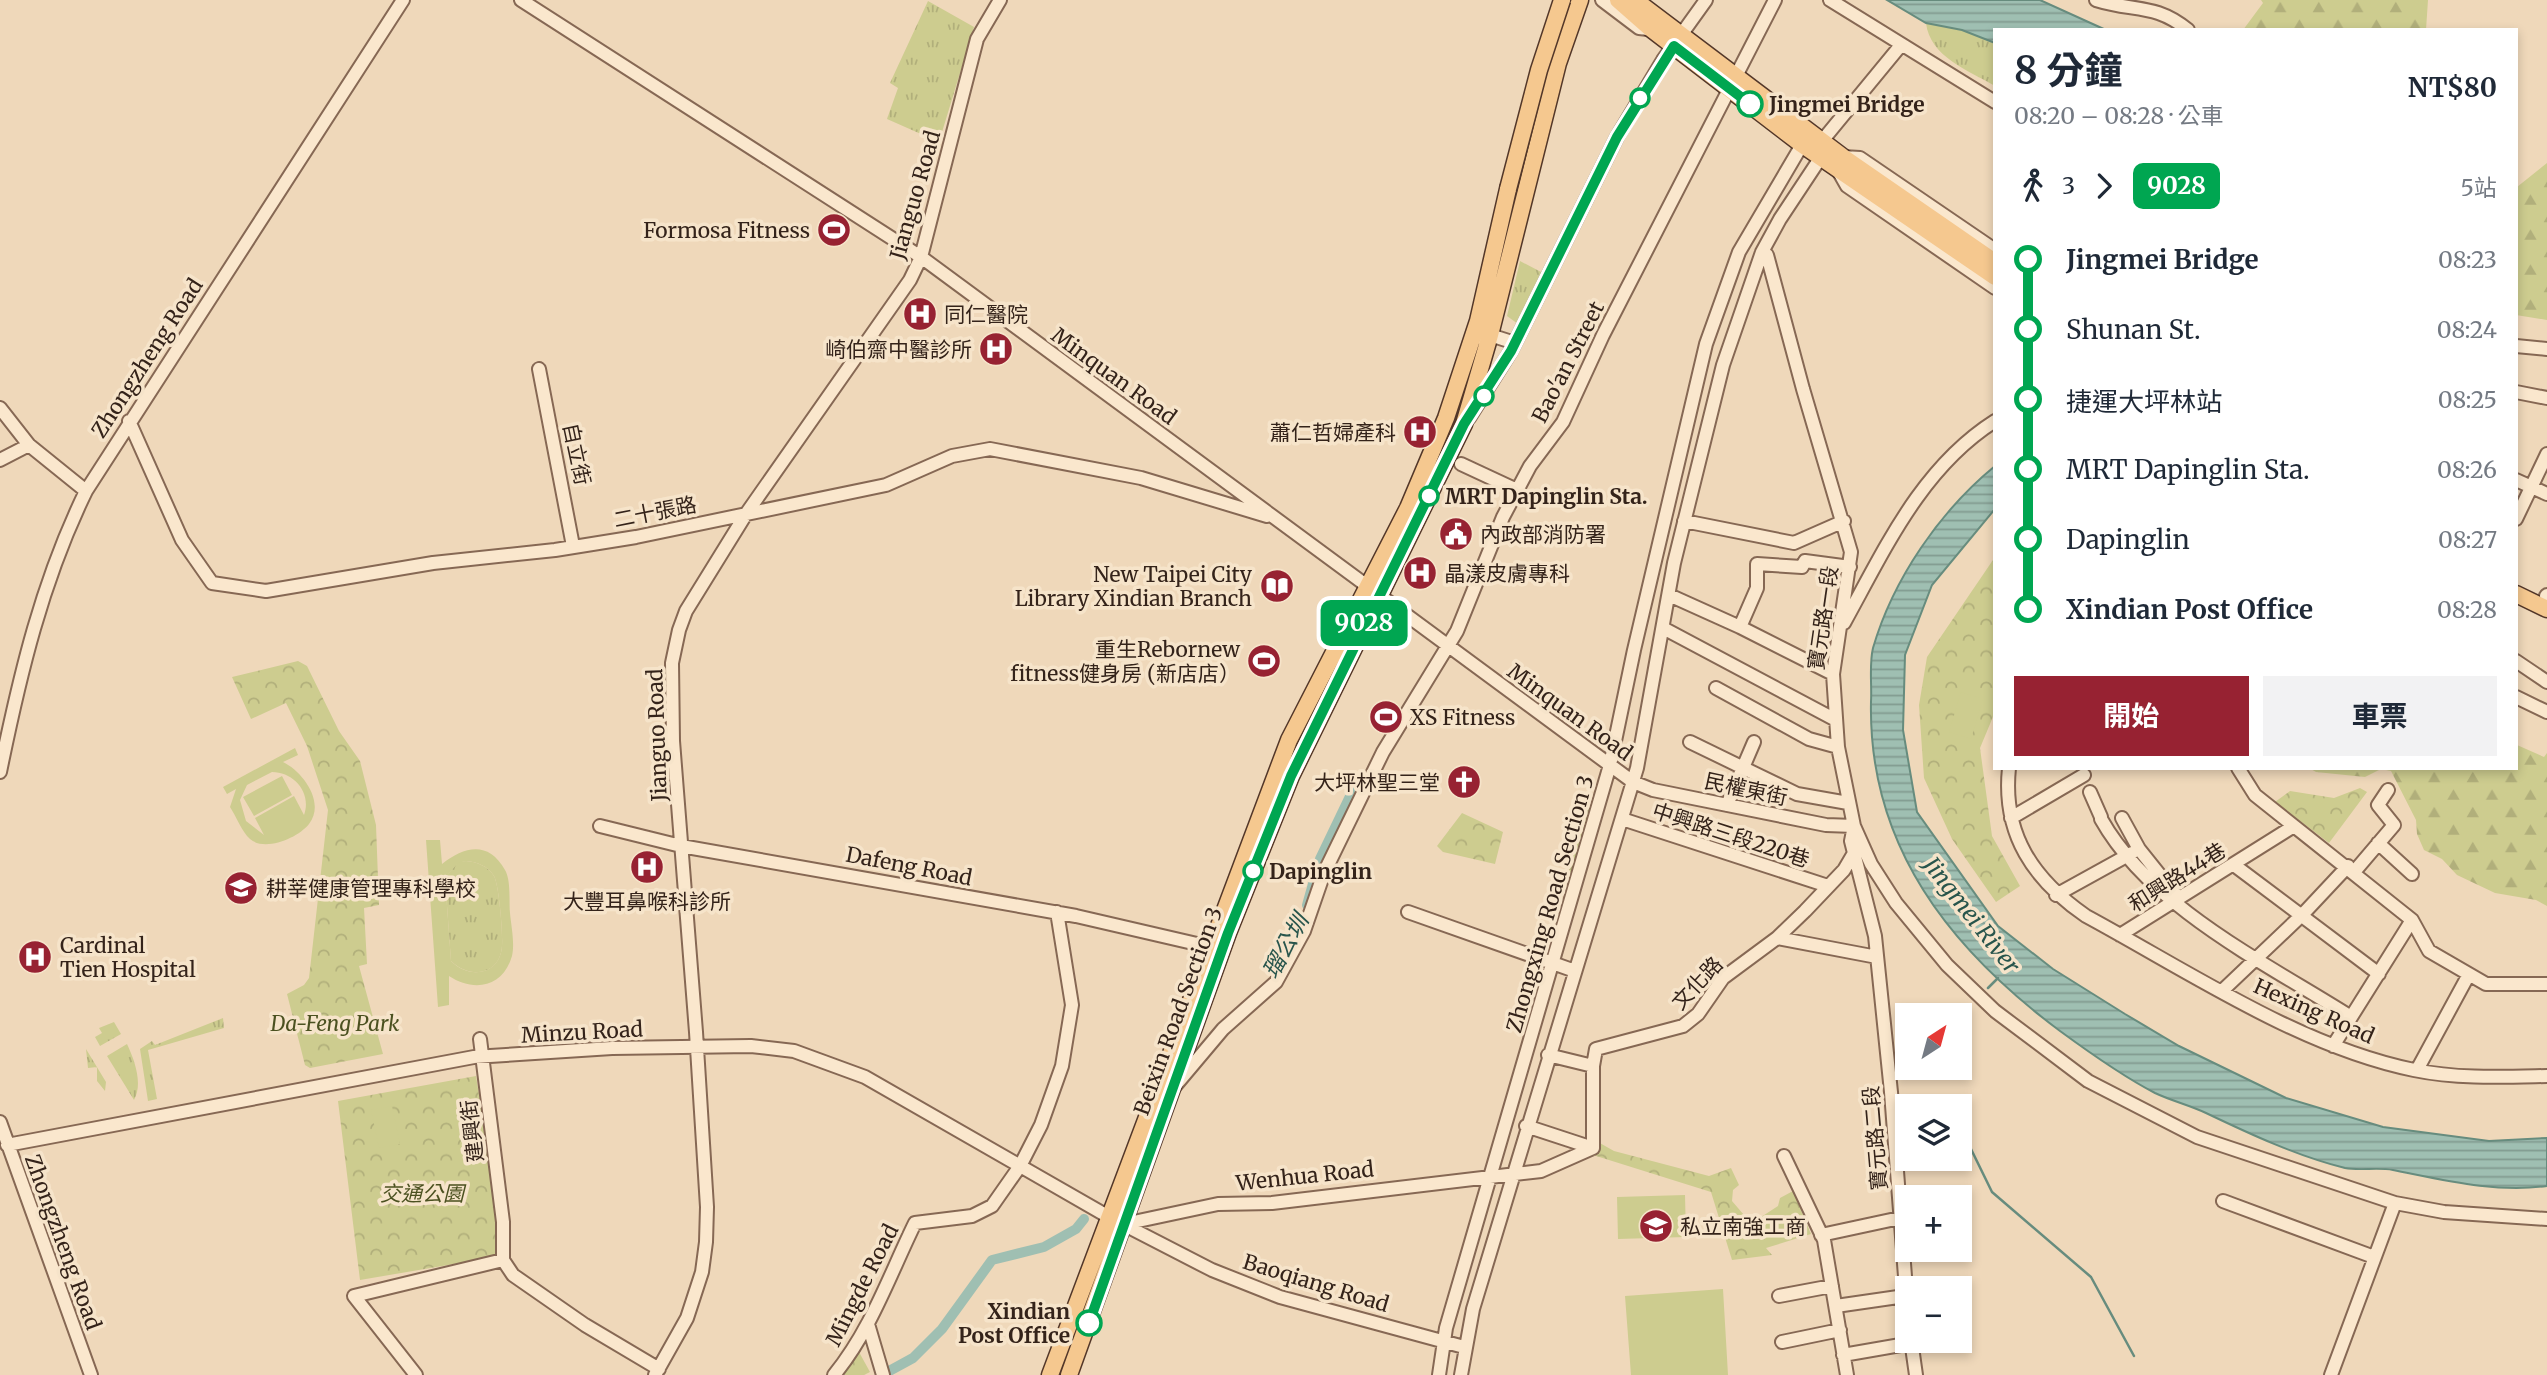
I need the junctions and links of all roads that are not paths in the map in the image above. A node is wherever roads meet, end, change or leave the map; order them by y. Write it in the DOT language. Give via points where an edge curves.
graph roads {
  1 [pos="403,0"];
  2 [pos="521,0"];
  3 [pos="1000,0"];
  4 [pos="1562,0"];
  5 [pos="1580,0"];
  6 [pos="1602,0"];
  7 [pos="1618,0"];
  8 [pos="1635,0"];
  9 [pos="1706,0"];
  10 [pos="1775,0"];
  11 [pos="1830,0"];
  12 [pos="2096,0"];
  13 [pos="1653,7"];
  14 [pos="2186,28"];
  15 [pos="1651,29"];
  16 [pos="1678,39"];
  17 [pos="1901,45"];
  18 [pos="1733,83"];
  19 [pos="1993,101"];
  20 [pos="1816,144"];
  21 [pos="1840,163"];
  22 [pos="1890,197"];
  23 [pos="1993,249"];
  24 [pos="1762,252"];
  25 [pos="921,257"];
  26 [pos="1993,261"];
  27 [pos="1730,274"];
  28 [pos="1993,275"];
  29 [pos="1993,288"];
  30 [pos="1490,335"];
  31 [pos="1514,342"];
  32 [pos="2518,346"];
  33 [pos="1729,347"];
  34 [pos="2547,349"];
  35 [pos="1469,352"];
  36 [pos="539,369"];
  37 [pos="2518,392"];
  38 [pos="2547,398"];
  39 [pos="0,408"];
  40 [pos="129,421"];
  41 [pos="1993,423"];
  42 [pos="1464,424"];
  43 [pos="29,445"];
  44 [pos="2547,454"];
  45 [pos="0,460"];
  46 [pos="1461,464"];
  47 [pos="2518,481"];
  48 [pos="2532,487"];
  49 [pos="86,491"];
  50 [pos="1519,491"];
  51 [pos="2547,494"];
  52 [pos="746,514"];
  53 [pos="2518,515"];
  54 [pos="1274,517"];
  55 [pos="1844,520"];
  56 [pos="1684,521"];
  57 [pos="573,547"];
  58 [pos="1850,568"];
  59 [pos="2518,583"];
  60 [pos="1373,591"];
  61 [pos="1669,595"];
  62 [pos="2518,595"];
  63 [pos="2547,596"];
  64 [pos="2547,609"];
  65 [pos="1740,626"];
  66 [pos="1663,628"];
  67 [pos="1839,634"];
  68 [pos="1448,646"];
  69 [pos="2518,663"];
  70 [pos="1833,674"];
  71 [pos="2547,682"];
  72 [pos="1716,688"];
  73 [pos="2518,698"];
  74 [pos="2547,712"];
  75 [pos="1834,719"];
  76 [pos="1690,742"];
  77 [pos="1754,742"];
  78 [pos="1838,747"];
  79 [pos="1610,765"];
  80 [pos="1743,768"];
  81 [pos="2009,770"];
  82 [pos="2239,770"];
  83 [pos="0,772"];
  84 [pos="2084,775"];
  85 [pos="1633,782"];
  86 [pos="2388,790"];
  87 [pos="2090,792"];
  88 [pos="1848,803"];
  89 [pos="1727,806"];
  90 [pos="2011,818"];
  91 [pos="2122,818"];
  92 [pos="1622,819"];
  93 [pos="600,826"];
  94 [pos="1854,826"];
  95 [pos="2294,826"];
  96 [pos="2378,843"];
  97 [pos="681,846"];
  98 [pos="2139,849"];
  99 [pos="1854,853"];
  100 [pos="2125,857"];
  101 [pos="2234,865"];
  102 [pos="2351,869"];
  103 [pos="2412,874"];
  104 [pos="1828,886"];
  105 [pos="2056,895"];
  106 [pos="2176,901"];
  107 [pos="1057,912"];
  108 [pos="1408,912"];
  109 [pos="2303,914"];
  110 [pos="2412,920"];
  111 [pos="2120,935"];
  112 [pos="1777,938"];
  113 [pos="1210,947"];
  114 [pos="1877,957"];
  115 [pos="2258,958"];
  116 [pos="1554,963"];
  117 [pos="1575,971"];
  118 [pos="2379,974"];
  119 [pos="2468,976"];
  120 [pos="2547,984"];
  121 [pos="2223,990"];
  122 [pos="2351,1017"];
  123 [pos="480,1039"];
  124 [pos="2333,1046"];
  125 [pos="697,1047"];
  126 [pos="1548,1055"];
  127 [pos="483,1056"];
  128 [pos="1593,1066"];
  129 [pos="2417,1070"];
  130 [pos="2547,1076"];
  131 [pos="1172,1089"];
  132 [pos="0,1122"];
  133 [pos="1526,1126"];
  134 [pos="7,1145"];
  135 [pos="1593,1148"];
  136 [pos="1784,1156"];
  137 [pos="1020,1166"];
  138 [pos="1512,1175"];
  139 [pos="1491,1178"];
  140 [pos="1897,1185"];
  141 [pos="2224,1200"];
  142 [pos="2395,1203"];
  143 [pos="1895,1219"];
  144 [pos="2547,1219"];
  145 [pos="1116,1221"];
  146 [pos="1821,1235"];
  147 [pos="2374,1257"];
  148 [pos="503,1260"];
  149 [pos="1832,1286"];
  150 [pos="1779,1296"];
  151 [pos="1895,1298"];
  152 [pos="1836,1307"];
  153 [pos="868,1324"];
  154 [pos="1840,1330"];
  155 [pos="1443,1342"];
  156 [pos="1782,1342"];
  157 [pos="1895,1345"];
  158 [pos="1464,1347"];
  159 [pos="1913,1353"];
  160 [pos="1843,1355"];
  161 [pos="881,1369"];
  162 [pos="657,1372"];
  163 [pos="91,1375"];
  164 [pos="416,1375"];
  165 [pos="834,1375"];
  166 [pos="1050,1375"];
  167 [pos="1069,1375"];
  168 [pos="1439,1375"];
  169 [pos="1461,1375"];
  170 [pos="1847,1375"];
  171 [pos="1916,1375"];
  172 [pos="2331,1375"];
  1 -- 40 [label="street, Zhongzheng Road"];
  2 -- 25 [label="street, Minquan Road"];
  3 -- 25 [label="street, Jianguo Road" via="976,39"];
  4 -- 35 [label="main road, Beixin Road Section 3, bridge" via="1539,70"];
  5 -- 30 [label="main road, Beixin Road Section 3" via="1558,63"];
  6 -- 15 [label="street" via="1639,28"];
  7 -- 15 [label="main road"];
  8 -- 13 [label="main road"];
  9 -- 16 [label="street"];
  10 -- 18 [label="street, Bao'an Street"];
  11 -- 17 [label="street"];
  12 -- 14 [label="street" via="2155,10"];
  13 -- 16 [label="main road"];
  15 -- 16 [label="main road"];
  16 -- 18 [label="main road"];
  16 -- 31 [label="street" via="1617,137"];
  17 -- 19 [label="street"];
  17 -- 20 [label="street"];
  18 -- 20 [label="main road"];
  18 -- 50 [label="street, Bao'an Street" via="1563,422 1530,466"];
  20 -- 21 [label="main road"];
  20 -- 24 [label="street, Zhongxing Road Section 3"];
  20 -- 27 [label="street, Zhongxing Road Section 3" via="1755,220"];
  21 -- 22 [label="main road"];
  21 -- 23 [label="street" via="1860,158"];
  21 -- 29 [label="street" via="1847,186"];
  22 -- 26 [label="main road"];
  22 -- 28 [label="main road"];
  24 -- 33 [label="street, Zhongxing Road Section 3"];
  24 -- 55 [label="street, 寶元路一段" via="1767,255 1802,389"];
  25 -- 52 [label="street, Jianguo Road" via="888,312"];
  25 -- 54 [label="street, Minquan Road"];
  27 -- 33 [label="street" via="1744,280 1726,335"];
  27 -- 79 [label="street, Zhongxing Road Section 3" via="1698,374"];
  30 -- 31 [label="street"];
  30 -- 35 [label="street" via="1478,354"];
  30 -- 42 [label="main road, Beixin Road Section 3"];
  31 -- 42 [label="street"];
  32 -- 34 [label="street"];
  33 -- 56 [label="street, Zhongxing Road Section 3"];
  35 -- 60 [label="main road, Beixin Road Section 3"];
  36 -- 57 [label="street, 自立街"];
  37 -- 38 [label="street"];
  39 -- 43 [label="street"];
  40 -- 49 [label="street, Zhongzheng Road"];
  40 -- 57 [label="street, 二十張路" via="182,540 212,583 265,591 470,558"];
  41 -- 67 [label="street" via="1961,447 1919,494 1888,540"];
  42 -- 60 [label="main road, Beixin Road Section 3"];
  43 -- 45 [label="street"];
  43 -- 49 [label="street"];
  44 -- 48 [label="street"];
  46 -- 50 [label="street"];
  47 -- 48 [label="street"];
  48 -- 51 [label="street"];
  48 -- 53 [label="street"];
  49 -- 83 [label="street, Zhongzheng Road" via="40,603"];
  50 -- 68 [label="street, Bao'an Street" via="1503,517"];
  52 -- 54 [label="street, 二十張路" via="886,485 953,456 990,449 1141,478"];
  52 -- 57 [label="street, 二十張路"];
  52 -- 97 [label="street, Jianguo Road" via="679,630 673,663 673,741"];
  54 -- 60 [label="street, Minquan Road"];
  55 -- 56 [label="street" via="1794,543"];
  55 -- 58 [label="street, 寶元路一段" via="1852,552"];
  56 -- 61 [label="street, Zhongxing Road Section 3"];
  58 -- 65 [label="street" via="1805,561 1801,567 1756,564 1757,588"];
  58 -- 67 [label="street, 寶元路一段"];
  59 -- 63 [label="main road"];
  60 -- 68 [label="street, Minquan Road"];
  60 -- 113 [label="main road, Beixin Road Section 3" via="1289,740"];
  60 -- 131 [label="main road, Beixin Road Section 3" via="1291,776"];
  61 -- 65 [label="street"];
  61 -- 66 [label="street, Zhongxing Road Section 3"];
  62 -- 64 [label="main road"];
  65 -- 70 [label="street"];
  66 -- 75 [label="street"];
  66 -- 85 [label="street, Zhongxing Road Section 3"];
  67 -- 70 [label="street, 寶元路一段"];
  68 -- 79 [label="street, Minquan Road"];
  68 -- 131 [label="street, Bao'an Street" via="1382,751 1324,873 1304,931 1276,982 1223,1029"];
  69 -- 71 [label="street"];
  70 -- 75 [label="street, 寶元路一段"];
  72 -- 78 [label="street" via="1809,739"];
  73 -- 74 [label="street"];
  75 -- 78 [label="street, 寶元路一段"];
  76 -- 80 [label="street"];
  77 -- 80 [label="street"];
  78 -- 88 [label="street, 寶元路一段"];
  79 -- 85 [label="street, Minquan Road"];
  79 -- 116 [label="street, Zhongxing Road Section 3"];
  80 -- 88 [label="street" via="1797,794"];
  80 -- 89 [label="street"];
  81 -- 90 [label="street, 和興路44巷"];
  82 -- 95 [label="street" via="2255,795"];
  84 -- 90 [label="street"];
  85 -- 89 [label="street, 民權東街"];
  85 -- 92 [label="street, Zhongxing Road Section 3"];
  86 -- 96 [label="street" via="2378,805 2394,825"];
  87 -- 100 [label="street"];
  88 -- 94 [label="street, 寶元路一段"];
  89 -- 94 [label="street, 民權東街"];
  90 -- 105 [label="street, 和興路44巷" via="2024,854"];
  91 -- 98 [label="street"];
  92 -- 104 [label="street, 中興路三段220巷"];
  92 -- 117 [label="street, Zhongxing Road Section 3"];
  93 -- 97 [label="street, Dafeng Road"];
  94 -- 99 [label="street, 寶元路一段"];
  94 -- 142 [label="street" via="1896,903 1947,965 1995,1011 2088,1081 2197,1137"];
  95 -- 101 [label="street, 和興路44巷"];
  95 -- 102 [label="street"];
  96 -- 102 [label="street"];
  96 -- 103 [label="street"];
  97 -- 107 [label="street, Dafeng Road"];
  97 -- 125 [label="street, Jianguo Road"];
  98 -- 100 [label="street"];
  98 -- 106 [label="street"];
  99 -- 104 [label="street"];
  99 -- 114 [label="street, 寶元路一段"];
  100 -- 105 [label="street"];
  100 -- 106 [label="street"];
  101 -- 106 [label="street, 和興路44巷"];
  101 -- 109 [label="street"];
  102 -- 109 [label="street"];
  102 -- 110 [label="street"];
  104 -- 112 [label="street"];
  105 -- 111 [label="street, 和興路44巷"];
  106 -- 111 [label="street, 和興路44巷"];
  106 -- 115 [label="street"];
  107 -- 113 [label="street, Dafeng Road"];
  107 -- 137 [label="street, Mingde Road" via="1072,1005 1062,1066"];
  108 -- 116 [label="street"];
  109 -- 115 [label="street"];
  109 -- 118 [label="street"];
  110 -- 118 [label="street"];
  110 -- 119 [label="street" via="2430,951"];
  111 -- 121 [label="street, Hexing Road"];
  112 -- 114 [label="street"];
  112 -- 128 [label="street, 文化路" via="1723,978 1698,1014 1682,1026 1597,1049"];
  113 -- 145 [label="main road, Beixin Road Section 3"];
  114 -- 140 [label="street, 寶元路二段"];
  115 -- 121 [label="street"];
  115 -- 122 [label="street"];
  116 -- 117 [label="street"];
  116 -- 139 [label="street, Zhongxing Road Section 3"];
  117 -- 126 [label="street, Zhongxing Road Section 3"];
  118 -- 122 [label="street"];
  119 -- 120 [label="street" via="2486,984"];
  119 -- 129 [label="street"];
  121 -- 124 [label="street, Hexing Road"];
  122 -- 124 [label="street"];
  123 -- 127 [label="street, 建興街"];
  124 -- 129 [label="street, Hexing Road"];
  125 -- 127 [label="street, Minzu Road"];
  125 -- 137 [label="street, Minzu Road" via="793,1051 841,1066"];
  125 -- 162 [label="street, Jianguo Road" via="706,1242 687,1318"];
  126 -- 128 [label="street"];
  126 -- 133 [label="street, Zhongxing Road Section 3"];
  127 -- 134 [label="street, Minzu Road"];
  127 -- 148 [label="street, 建興街"];
  128 -- 135 [label="street"];
  129 -- 130 [label="street, Hexing Road" via="2479,1078"];
  131 -- 145 [label="main road, Beixin Road Section 3"];
  132 -- 134 [label="street, Zhongzheng Road"];
  133 -- 135 [label="street"];
  133 -- 138 [label="street, Zhongxing Road Section 3"];
  134 -- 163 [label="street, Zhongzheng Road"];
  135 -- 138 [label="street, Wenhua Road" via="1541,1171"];
  136 -- 146 [label="street"];
  137 -- 145 [label="street, Minzu Road"];
  137 -- 153 [label="street, Mingde Road" via="992,1206 972,1216 915,1223"];
  138 -- 139 [label="street, Wenhua Road"];
  138 -- 158 [label="street, Zhongxing Road Section 3"];
  139 -- 145 [label="street, Wenhua Road" via="1272,1203 1224,1203"];
  139 -- 155 [label="street, Zhongxing Road Section 3"];
  141 -- 147 [label="street"];
  142 -- 144 [label="street" via="2444,1212"];
  142 -- 147 [label="street"];
  143 -- 146 [label="street"];
  145 -- 155 [label="street, Baoqiang Road" via="1212,1270 1280,1297"];
  145 -- 166 [label="main road"];
  145 -- 167 [label="main road"];
  146 -- 149 [label="street"];
  147 -- 172 [label="street"];
  148 -- 162 [label="street" via="513,1275"];
  148 -- 164 [label="street" via="354,1296"];
  149 -- 150 [label="street"];
  149 -- 152 [label="street"];
  151 -- 152 [label="street"];
  152 -- 154 [label="street"];
  153 -- 161 [label="street"];
  153 -- 165 [label="street, Mingde Road"];
  154 -- 156 [label="street"];
  154 -- 160 [label="street"];
  155 -- 158 [label="street, Baoqiang Road"];
  155 -- 168 [label="street, Zhongxing Road Section 3"];
  157 -- 160 [label="street"];
  158 -- 169 [label="street, Zhongxing Road Section 3"];
  159 -- 171 [label="street"];
  160 -- 170 [label="street"];
}
